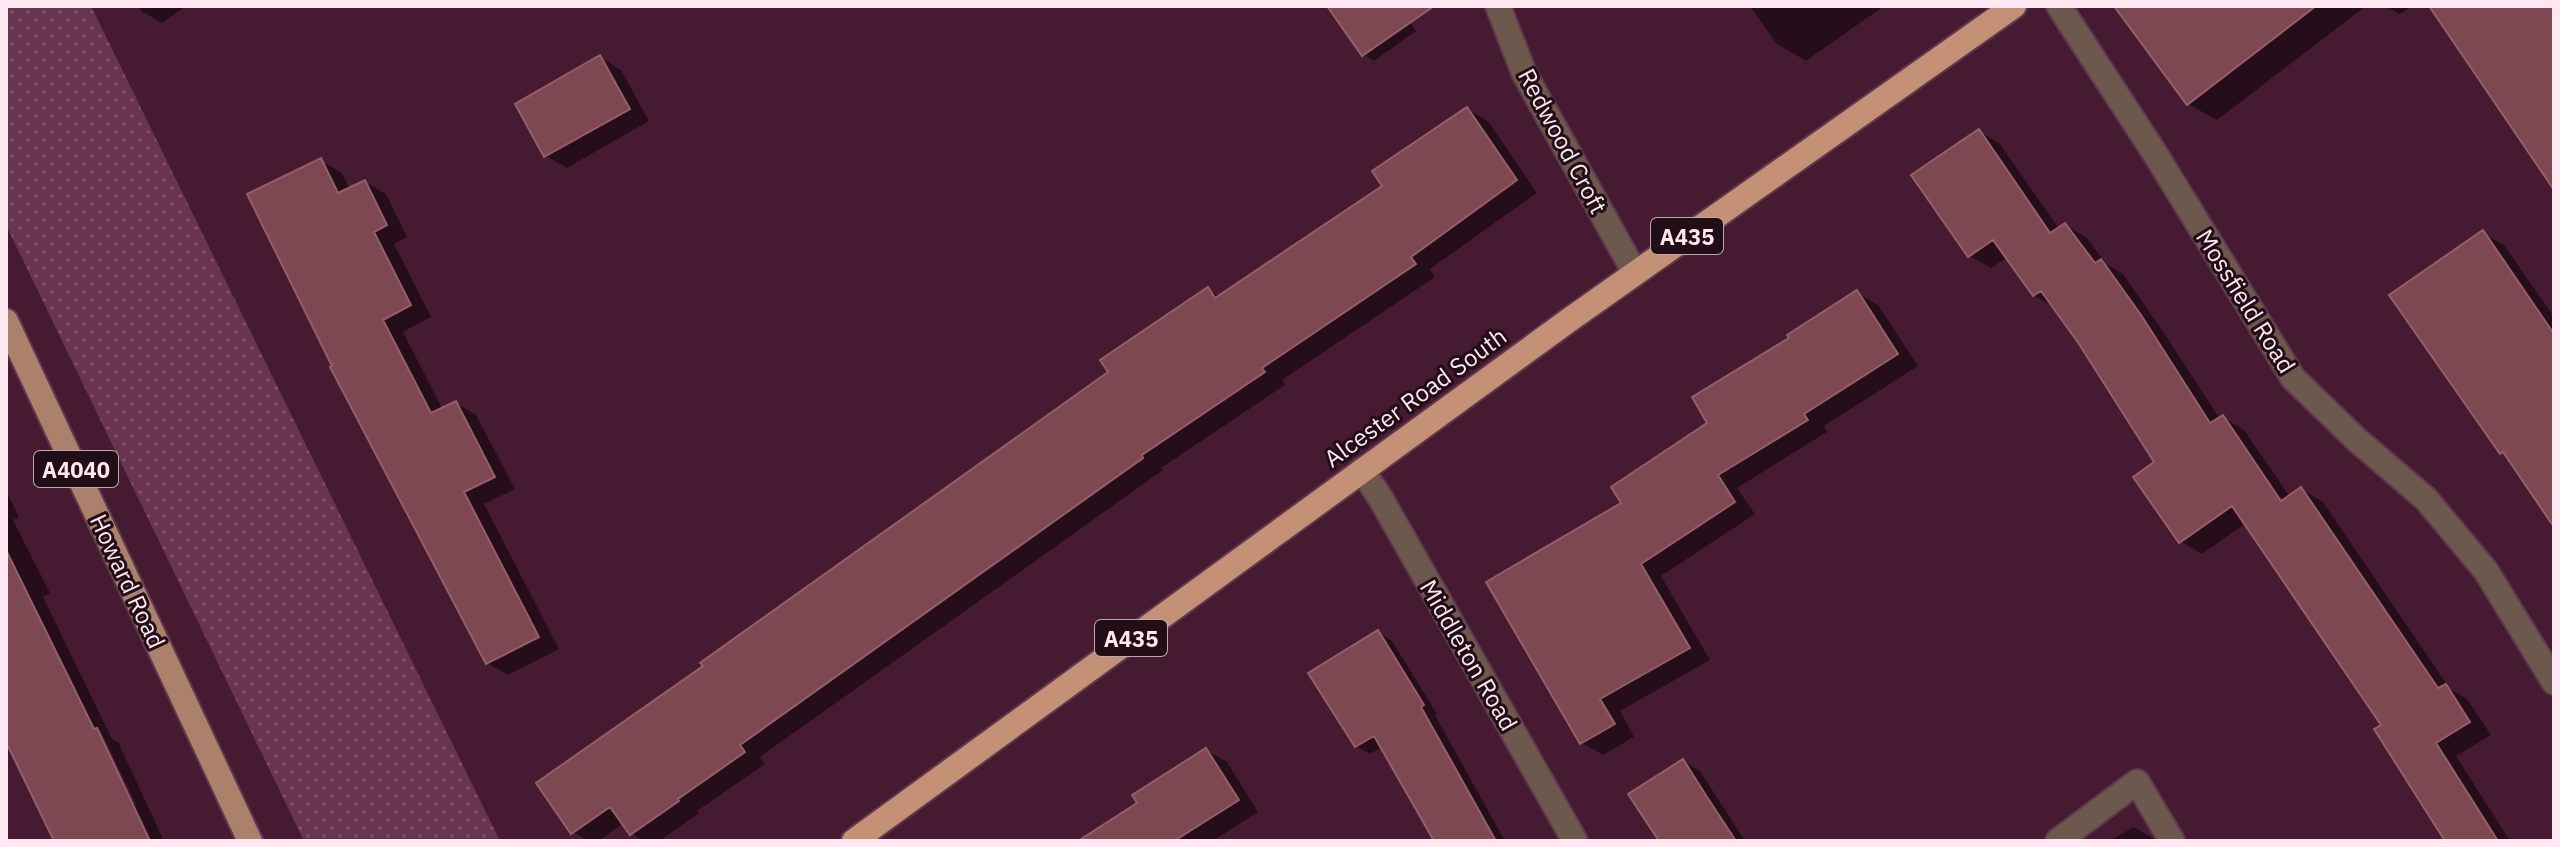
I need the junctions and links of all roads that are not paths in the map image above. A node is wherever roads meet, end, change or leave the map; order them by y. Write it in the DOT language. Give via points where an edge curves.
graph roads {
  1 [pos="1498,6"];
  2 [pos="2014,6"];
  3 [pos="2059,6"];
  4 [pos="1635,273"];
  5 [pos="6,321"];
  6 [pos="1362,470"];
  7 [pos="2554,682"];
  8 [pos="250,841"];
  9 [pos="854,841"];
  10 [pos="1575,841"];
  11 [pos="2058,841"];
  12 [pos="2172,841"];
  1 -- 4 [label="street, Redwood Croft" via="1524,73"];
  2 -- 4 [label="highway, Alcester Road South / A435"];
  3 -- 7 [label="street, Mossfield Road" via="2293,378 2426,499 2486,571"];
  4 -- 6 [label="highway, Alcester Road South / A435"];
  5 -- 8 [label="main road, Howard Road / A4040"];
  6 -- 9 [label="highway, Alcester Road South / A435"];
  6 -- 10 [label="street, Middleton Road"];
  11 -- 12 [label="street" via="2137,782"];
}
